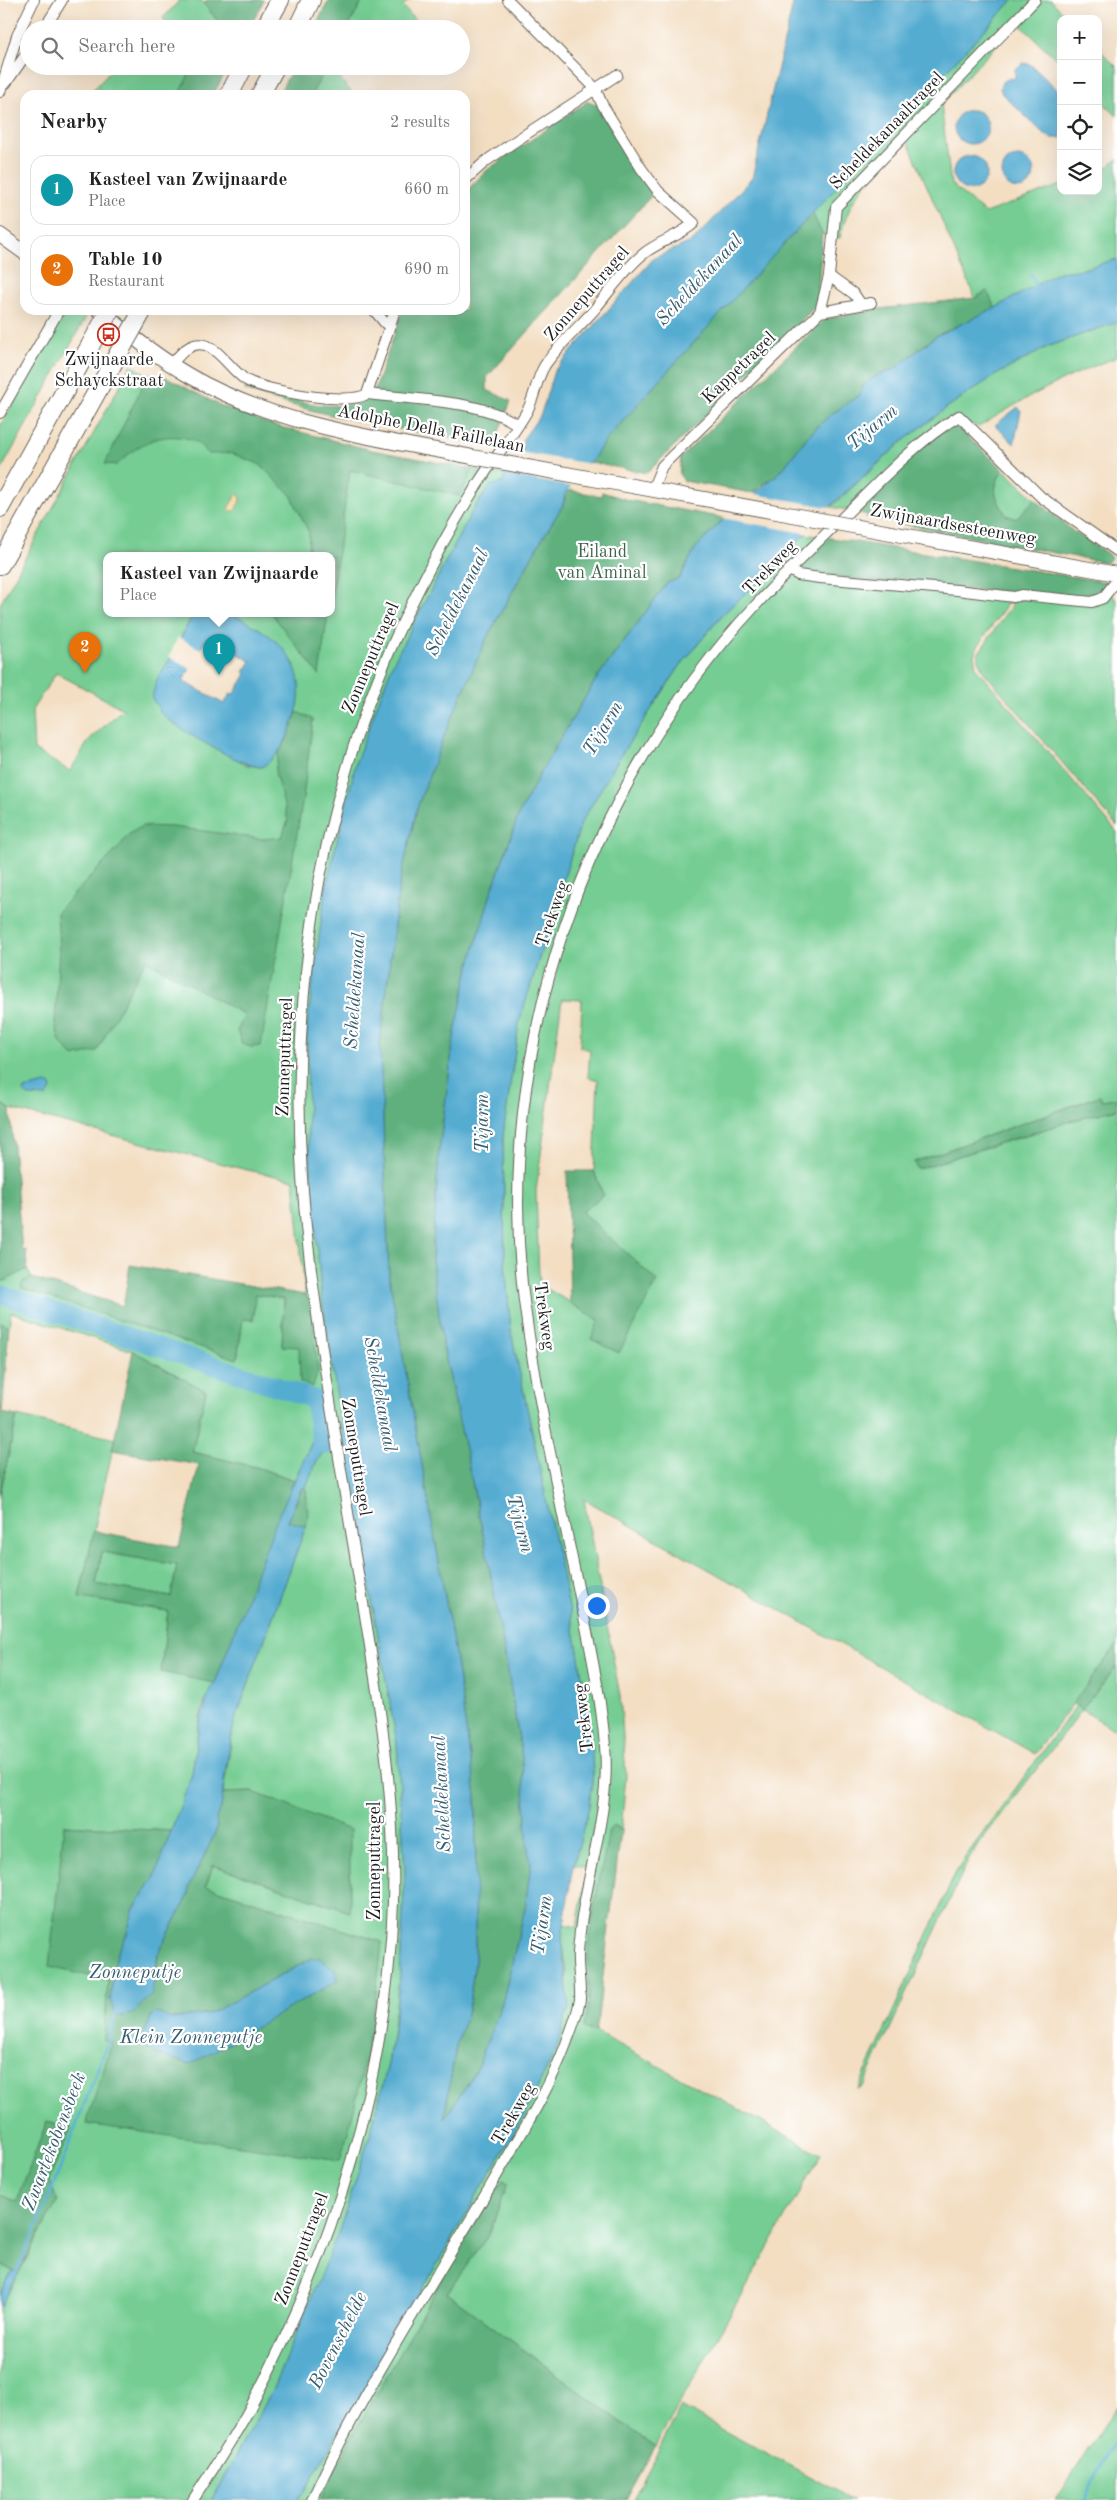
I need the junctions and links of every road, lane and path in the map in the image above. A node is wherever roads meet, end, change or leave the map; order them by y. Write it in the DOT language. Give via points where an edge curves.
graph roads {
  1 [pos="34,0"];
  2 [pos="62,0"];
  3 [pos="280,0"];
  4 [pos="311,0"];
  5 [pos="508,0"];
  6 [pos="1035,0"];
  7 [pos="25,20"];
  8 [pos="50,20"];
  9 [pos="269,20"];
  10 [pos="301,20"];
  11 [pos="20,30"];
  12 [pos="20,63"];
  13 [pos="239,75"];
  14 [pos="271,75"];
  15 [pos="617,75"];
  16 [pos="595,88"];
  17 [pos="232,90"];
  18 [pos="263,90"];
  19 [pos="470,176"];
  20 [pos="0,235"];
  21 [pos="20,249"];
  22 [pos="829,276"];
  23 [pos="820,312"];
  24 [pos="56,315"];
  25 [pos="106,315"];
  26 [pos="107,315"];
  27 [pos="140,315"];
  28 [pos="378,315"];
  29 [pos="393,315"];
  30 [pos="390,325"];
  31 [pos="171,365"];
  32 [pos="367,394"];
  33 [pos="0,413"];
  34 [pos="518,424"];
  35 [pos="652,490"];
  36 [pos="0,508"];
  37 [pos="782,513"];
  38 [pos="1117,551"];
  39 [pos="0,565"];
  40 [pos="789,570"];
  41 [pos="1117,574"];
  42 [pos="1117,580"];
  43 [pos="193,2500"];
  44 [pos="312,2500"];
  1 -- 7 [label="street"];
  2 -- 8 [label="street"];
  3 -- 9 [label="highway"];
  4 -- 10 [label="highway"];
  5 -- 16 [label="street"];
  6 -- 22 [label="street, Scheldekanaaltragel" via="836,207"];
  11 -- 12 [label="street" via="0,92"];
  13 -- 17 [label="highway"];
  14 -- 18 [label="highway"];
  15 -- 16 [label="street"];
  16 -- 19 [label="street"];
  16 -- 34 [label="street, Zonneputtragel" via="640,168 658,191 694,223 681,235 643,254 545,365 530,407"];
  20 -- 21 [label="main road"];
  22 -- 23 [label="street, Scheldekanaaltragel"];
  22 -- 23 [label="street" via="866,303"];
  23 -- 35 [label="street, Kappetragel" via="662,466"];
  24 -- 33 [label="street"];
  25 -- 31 [label="main road, Adolphe Della Faillelaan"];
  26 -- 36 [label="highway, bridge"];
  27 -- 39 [label="highway, bridge"];
  28 -- 30 [label="street"];
  29 -- 30 [label="street"];
  30 -- 32 [label="street"];
  31 -- 32 [label="street" via="182,351 195,344 206,345 248,381 327,399 359,399"];
  31 -- 35 [label="main road, Adolphe Della Faillelaan, bridge" via="252,405 299,420 472,457"];
  32 -- 34 [label="street" via="482,408"];
  34 -- 43 [label="street, Zonneputtragel" via="442,544 385,660 341,786 314,901 300,1041 303,1192 322,1351 389,1768 394,1859 389,1968 368,2103 322,2250 249,2411"];
  35 -- 37 [label="main road, Adolphe Della Faillelaan"];
  37 -- 41 [label="main road, Zwijnaardsesteenweg, bridge"];
  38 -- 40 [label="street, Trekweg" via="1041,497 959,416 913,450"];
  40 -- 42 [label="street" via="798,575 820,578 1092,602 1102,599"];
  40 -- 44 [label="street, Trekweg" via="727,637 683,694 656,734 612,812 576,893 554,959 530,1069 520,1180 523,1289 544,1415 596,1677 605,1751 605,1797 578,1951 579,2004 547,2090 343,2436"];
}
